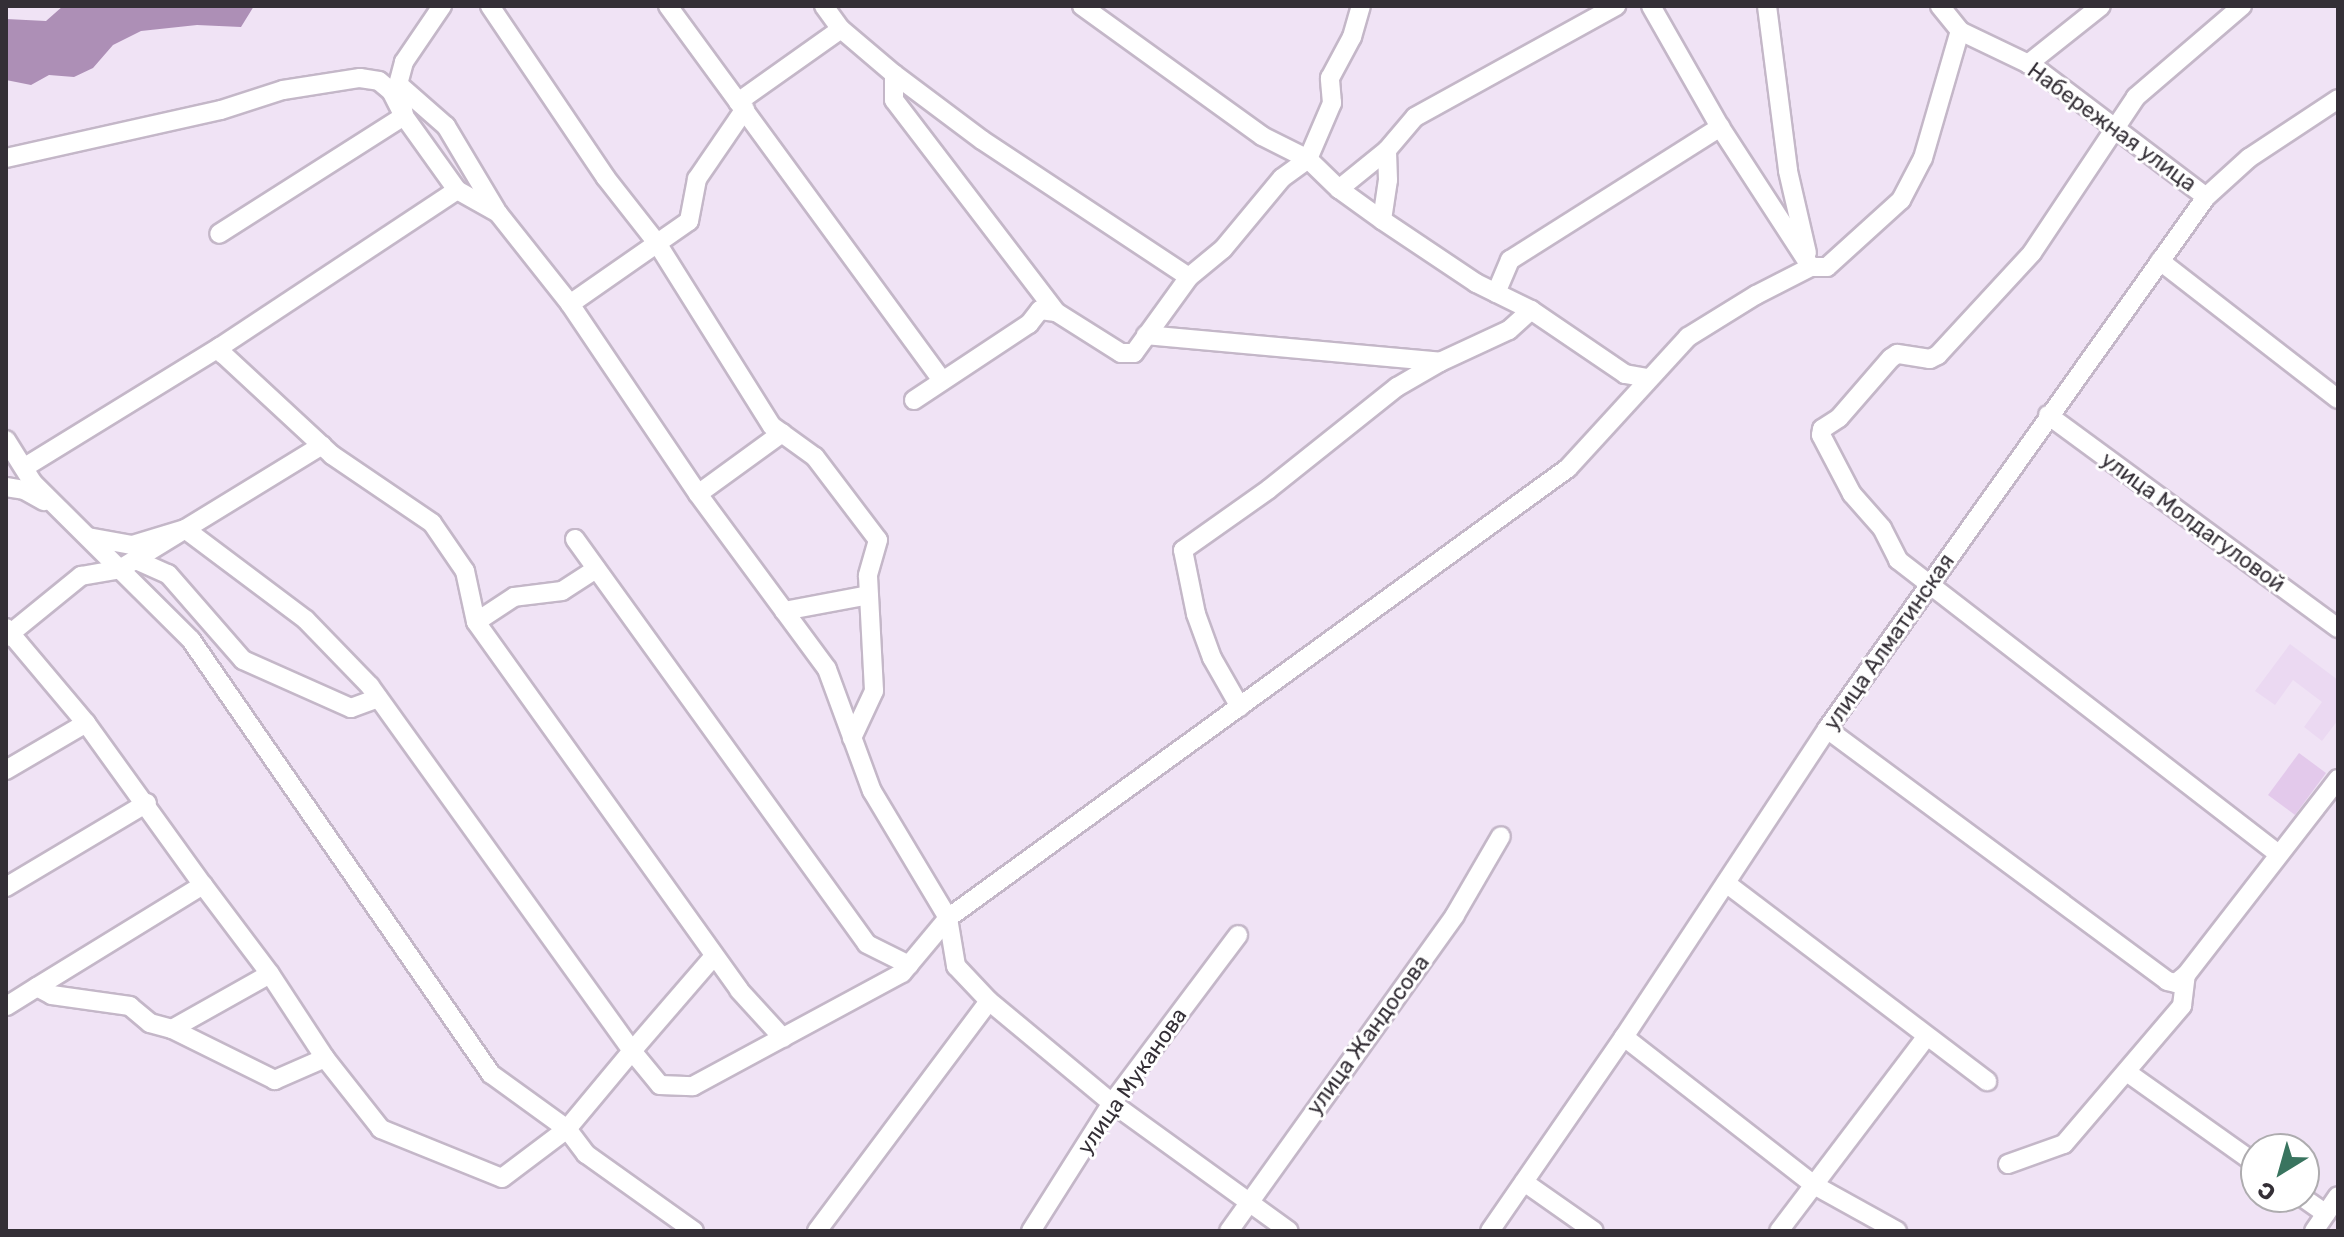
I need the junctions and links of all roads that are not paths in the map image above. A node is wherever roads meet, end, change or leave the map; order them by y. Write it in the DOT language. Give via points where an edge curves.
graph roads {
  1 [pos="442,6"];
  2 [pos="490,6"];
  3 [pos="668,6"];
  4 [pos="824,6"];
  5 [pos="1082,6"];
  6 [pos="1361,6"];
  7 [pos="1616,6"];
  8 [pos="1651,6"];
  9 [pos="1767,6"];
  10 [pos="1940,6"];
  11 [pos="2101,6"];
  12 [pos="2242,6"];
  13 [pos="841,29"];
  14 [pos="1960,31"];
  15 [pos="2028,64"];
  16 [pos="894,74"];
  17 [pos="398,84"];
  18 [pos="2338,99"];
  19 [pos="742,105"];
  20 [pos="404,116"];
  21 [pos="1720,127"];
  22 [pos="2114,127"];
  23 [pos="1387,150"];
  24 [pos="6,158"];
  25 [pos="1308,159"];
  26 [pos="1788,171"];
  27 [pos="1751,175"];
  28 [pos="1339,189"];
  29 [pos="457,190"];
  30 [pos="2206,197"];
  31 [pos="498,213"];
  32 [pos="1382,220"];
  33 [pos="219,234"];
  34 [pos="657,243"];
  35 [pos="2160,261"];
  36 [pos="1811,267"];
  37 [pos="1189,277"];
  38 [pos="1496,293"];
  39 [pos="570,304"];
  40 [pos="1531,310"];
  41 [pos="1056,312"];
  42 [pos="1146,335"];
  43 [pos="220,347"];
  44 [pos="1440,362"];
  45 [pos="1648,378"];
  46 [pos="942,380"];
  47 [pos="2338,399"];
  48 [pos="914,400"];
  49 [pos="2048,415"];
  50 [pos="782,433"];
  51 [pos="6,440"];
  52 [pos="322,445"];
  53 [pos="25,467"];
  54 [pos="6,487"];
  55 [pos="698,494"];
  56 [pos="59,508"];
  57 [pos="185,529"];
  58 [pos="88,537"];
  59 [pos="575,539"];
  60 [pos="128,564"];
  61 [pos="596,569"];
  62 [pos="1930,583"];
  63 [pos="869,595"];
  64 [pos="784,611"];
  65 [pos="476,622"];
  66 [pos="2338,628"];
  67 [pos="8,632"];
  68 [pos="378,698"];
  69 [pos="1240,707"];
  70 [pos="86,723"];
  71 [pos="1827,729"];
  72 [pos="852,738"];
  73 [pos="6,770"];
  74 [pos="2338,779"];
  75 [pos="147,803"];
  76 [pos="1501,836"];
  77 [pos="2279,854"];
  78 [pos="1726,883"];
  79 [pos="203,885"];
  80 [pos="6,887"];
  81 [pos="948,918"];
  82 [pos="1238,935"];
  83 [pos="714,956"];
  84 [pos="909,965"];
  85 [pos="270,974"];
  86 [pos="2186,975"];
  87 [pos="37,987"];
  88 [pos="989,1001"];
  89 [pos="6,1006"];
  90 [pos="172,1029"];
  91 [pos="1624,1037"];
  92 [pos="1926,1037"];
  93 [pos="783,1038"];
  94 [pos="632,1051"];
  95 [pos="325,1058"];
  96 [pos="2128,1073"];
  97 [pos="1987,1081"];
  98 [pos="1112,1103"];
  99 [pos="567,1129"];
  100 [pos="2240,1153"];
  101 [pos="2008,1164"];
  102 [pos="1524,1182"];
  103 [pos="1814,1185"];
  104 [pos="2338,1196"];
  105 [pos="1247,1201"];
  106 [pos="2320,1210"];
  107 [pos="2326,1214"];
  108 [pos="694,1231"];
  109 [pos="817,1231"];
  110 [pos="1031,1231"];
  111 [pos="1229,1231"];
  112 [pos="1289,1231"];
  113 [pos="1490,1231"];
  114 [pos="1594,1231"];
  115 [pos="1779,1231"];
  116 [pos="1897,1231"];
  117 [pos="2314,1231"];
  1 -- 17 [label="street" via="404,62"];
  2 -- 34 [label="street" via="606,178"];
  3 -- 19 [label="street"];
  4 -- 13 [label="street"];
  5 -- 25 [label="street" via="1262,136"];
  6 -- 25 [label="street" via="1330,78 1332,103"];
  7 -- 23 [label="street" via="1415,117"];
  8 -- 21 [label="street"];
  9 -- 26 [label="street"];
  10 -- 14 [label="street, Набережная улица"];
  11 -- 15 [label="street"];
  12 -- 22 [label="street" via="2136,97"];
  13 -- 16 [label="street"];
  13 -- 19 [label="street"];
  14 -- 15 [label="street, Набережная улица"];
  14 -- 36 [label="street" via="1923,158 1901,200 1827,267"];
  15 -- 22 [label="street, Набережная улица"];
  16 -- 37 [label="street" via="982,140"];
  16 -- 41 [label="street" via="894,100"];
  17 -- 20 [label="street"];
  17 -- 31 [label="street" via="446,126"];
  18 -- 30 [label="street, улица Алматинская" via="2249,158"];
  19 -- 34 [label="street" via="697,179 689,221"];
  19 -- 46 [label="street"];
  20 -- 24 [label="street" via="391,91 379,81 360,78 283,90 221,110"];
  20 -- 29 [label="street"];
  20 -- 33 [label="street"];
  21 -- 27 [label="street"];
  21 -- 38 [label="street" via="1510,260"];
  22 -- 30 [label="street, Набережная улица"];
  22 -- 62 [label="street" via="2032,253 1938,355 1930,359 1897,354 1839,418 1822,429 1824,444 1852,494 1882,528 1898,560"];
  23 -- 28 [label="street"];
  23 -- 32 [label="street"];
  25 -- 28 [label="street"];
  25 -- 37 [label="street" via="1282,178 1223,249"];
  26 -- 27 [label="street"];
  26 -- 36 [label="street"];
  27 -- 36 [label="street"];
  28 -- 32 [label="street"];
  29 -- 31 [label="street"];
  29 -- 43 [label="street"];
  30 -- 35 [label="street, улица Алматинская"];
  31 -- 39 [label="street"];
  32 -- 38 [label="street"];
  34 -- 39 [label="street"];
  34 -- 50 [label="street" via="772,426"];
  35 -- 47 [label="street"];
  35 -- 49 [label="street, улица Алматинская"];
  36 -- 45 [label="street" via="1688,337"];
  37 -- 42 [label="street"];
  38 -- 40 [label="street"];
  39 -- 55 [label="street"];
  40 -- 44 [label="street" via="1509,330"];
  40 -- 45 [label="street" via="1625,374"];
  41 -- 42 [label="street" via="1121,353 1134,353"];
  41 -- 46 [label="street" via="1040,310 1029,324"];
  42 -- 44 [label="street"];
  43 -- 52 [label="street"];
  43 -- 53 [label="street"];
  44 -- 69 [label="street" via="1397,387 1183,550 1196,614 1212,658"];
  45 -- 69 [label="street" via="1568,468"];
  46 -- 48 [label="street"];
  49 -- 62 [label="street, улица Алматинская"];
  49 -- 66 [label="street, улица Молдагуловой"];
  50 -- 55 [label="street"];
  50 -- 63 [label="street" via="815,457 878,540 868,576"];
  51 -- 53 [label="street"];
  52 -- 57 [label="street"];
  52 -- 65 [label="street" via="432,523 465,571"];
  53 -- 56 [label="street" via="33,483"];
  54 -- 56 [label="street"];
  55 -- 64 [label="street"];
  56 -- 58 [label="street"];
  57 -- 58 [label="street" via="132,545"];
  57 -- 60 [label="street"];
  57 -- 68 [label="street" via="306,620"];
  58 -- 60 [label="street"];
  59 -- 61 [label="street"];
  60 -- 67 [label="street" via="81,576"];
  60 -- 68 [label="street" via="168,574 243,660 351,708"];
  60 -- 99 [label="street" via="191,640 491,1074"];
  61 -- 65 [label="street" via="562,591 514,597"];
  61 -- 84 [label="street" via="867,944"];
  62 -- 71 [label="street, улица Алматинская"];
  62 -- 77 [label="street"];
  63 -- 64 [label="street"];
  63 -- 72 [label="street" via="874,691"];
  64 -- 72 [label="street" via="827,669"];
  65 -- 83 [label="street"];
  67 -- 70 [label="street"];
  68 -- 94 [label="street"];
  69 -- 81 [label="street"];
  70 -- 73 [label="street"];
  70 -- 75 [label="street"];
  71 -- 78 [label="street, улица Алматинская"];
  71 -- 86 [label="street" via="2167,981 2176,983"];
  72 -- 81 [label="street" via="872,791"];
  74 -- 77 [label="street"];
  75 -- 79 [label="street"];
  75 -- 80 [label="street"];
  76 -- 105 [label="street, улица Жандосова" via="1455,915"];
  77 -- 86 [label="street"];
  78 -- 91 [label="street, улица Алматинская"];
  78 -- 92 [label="street"];
  79 -- 85 [label="street"];
  79 -- 87 [label="street"];
  81 -- 84 [label="street"];
  81 -- 88 [label="street" via="956,966"];
  82 -- 98 [label="street, улица Муканова"];
  83 -- 93 [label="street"];
  83 -- 94 [label="street"];
  84 -- 93 [label="street"];
  85 -- 90 [label="street"];
  85 -- 95 [label="street"];
  86 -- 96 [label="street" via="2182,1006"];
  87 -- 89 [label="street"];
  87 -- 90 [label="street" via="52,995 130,1006 150,1023"];
  88 -- 98 [label="street"];
  88 -- 109 [label="street"];
  90 -- 95 [label="street" via="275,1080"];
  91 -- 102 [label="street, улица Алматинская"];
  91 -- 103 [label="street"];
  92 -- 97 [label="street"];
  92 -- 103 [label="street"];
  93 -- 94 [label="street" via="693,1086 660,1085"];
  94 -- 99 [label="street"];
  95 -- 99 [label="street" via="381,1129 502,1178"];
  96 -- 100 [label="street"];
  96 -- 101 [label="street" via="2064,1144"];
  98 -- 105 [label="street"];
  98 -- 110 [label="street, улица Муканова"];
  99 -- 108 [label="street" via="586,1154"];
  102 -- 113 [label="street, улица Алматинская"];
  102 -- 114 [label="street"];
  103 -- 115 [label="street"];
  103 -- 116 [label="street"];
  104 -- 107 [label="street"];
  105 -- 111 [label="street, улица Жандосова"];
  105 -- 112 [label="street"];
  106 -- 107 [label="street"];
  107 -- 117 [label="street"];
}
